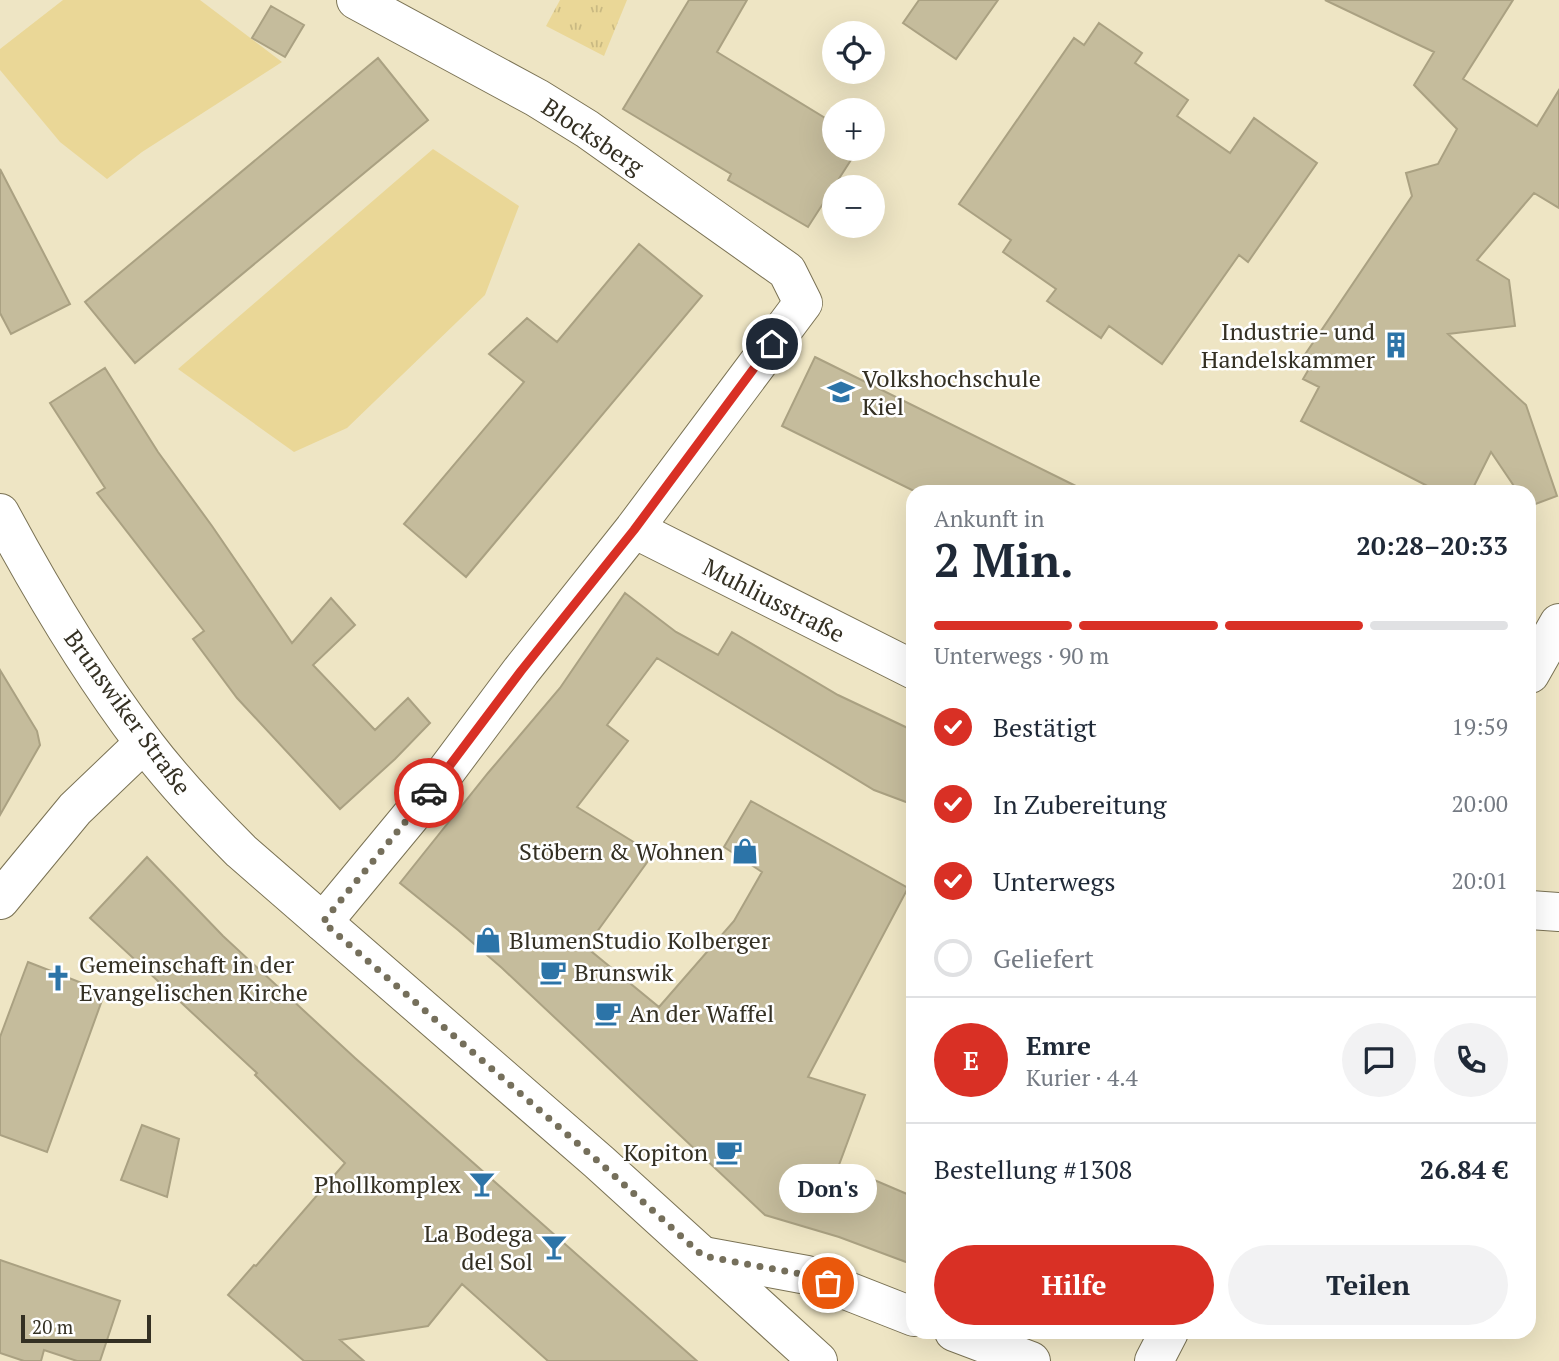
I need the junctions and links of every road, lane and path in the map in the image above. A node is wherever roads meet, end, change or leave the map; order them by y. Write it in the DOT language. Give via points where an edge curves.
graph roads {
  1 [pos="356,0"];
  2 [pos="0,513"];
  3 [pos="634,530"];
  4 [pos="1559,623"];
  5 [pos="1536,663"];
  6 [pos="906,666"];
  7 [pos="144,743"];
  8 [pos="0,900"];
  9 [pos="1536,911"];
  10 [pos="1559,912"];
  11 [pos="323,922"];
  12 [pos="703,1256"];
  13 [pos="906,1314"];
  14 [pos="973,1339"];
  15 [pos="1165,1339"];
  16 [pos="818,1361"];
  17 [pos="1031,1361"];
  18 [pos="1154,1361"];
  1 -- 3 [label="street, Blocksberg" via="587,128 787,271 803,303"];
  2 -- 7 [label="street, Brunswiker Straße" via="38,584"];
  3 -- 6 [label="street, Muhliusstraße"];
  3 -- 11 [label="street"];
  4 -- 5 [label="street"];
  7 -- 8 [label="street" via="75,808"];
  7 -- 11 [label="street, Brunswiker Straße" via="241,851"];
  9 -- 10 [label="street"];
  11 -- 12 [label="street, Brunswiker Straße"];
  12 -- 13 [label="street" via="807,1275"];
  12 -- 16 [label="street, Brunswiker Straße"];
  14 -- 17 [label="street"];
  15 -- 18 [label="street"];
}
